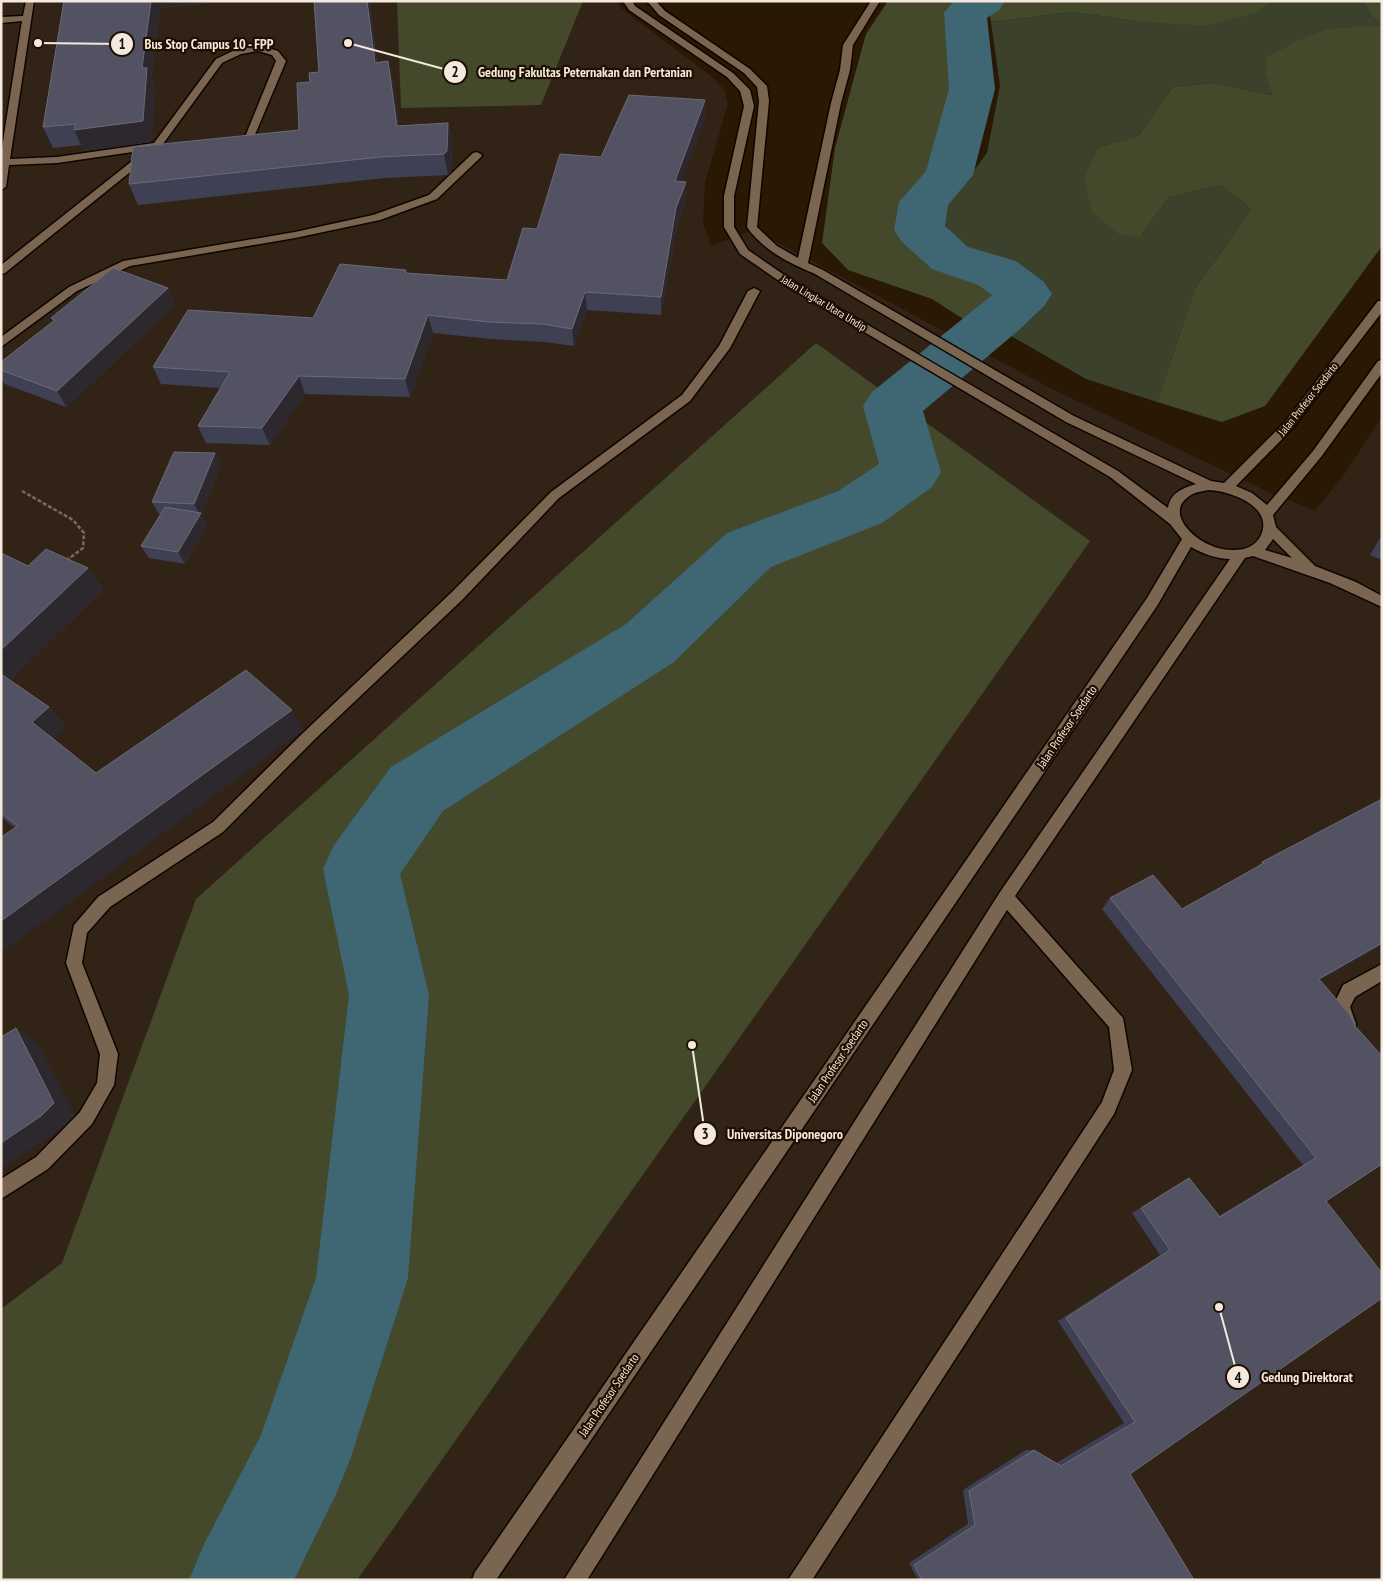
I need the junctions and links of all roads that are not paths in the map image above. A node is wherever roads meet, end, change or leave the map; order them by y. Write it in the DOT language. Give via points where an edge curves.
graph roads {
  1 [pos="30,1"];
  2 [pos="627,1"];
  3 [pos="651,1"];
  4 [pos="876,1"];
  5 [pos="27,18"];
  6 [pos="1,20"];
  7 [pos="248,142"];
  8 [pos="156,146"];
  9 [pos="477,155"];
  10 [pos="5,162"];
  11 [pos="1,187"];
  12 [pos="782,253"];
  13 [pos="755,261"];
  14 [pos="802,265"];
  15 [pos="1,271"];
  16 [pos="754,291"];
  17 [pos="1382,304"];
  18 [pos="1,343"];
  19 [pos="1382,364"];
  20 [pos="1209,485"];
  21 [pos="1226,487"];
  22 [pos="1266,514"];
  23 [pos="1174,520"];
  24 [pos="1271,530"];
  25 [pos="1188,540"];
  26 [pos="1247,553"];
  27 [pos="1311,569"];
  28 [pos="1382,602"];
  29 [pos="1006,897"];
  30 [pos="1382,972"];
  31 [pos="1360,1040"];
  32 [pos="1,1190"];
  33 [pos="483,1580"];
  34 [pos="575,1580"];
  35 [pos="799,1580"];
  1 -- 5 [label="street"];
  2 -- 13 [label="street, Jalan Lingkar Utara Undip" via="632,8 730,75 745,90 748,106 730,196 728,227 744,252"];
  3 -- 12 [label="street, Jalan Lingkar Utara Undip" via="662,13 747,71 762,86 764,101 752,227 762,240"];
  4 -- 14 [label="street" via="848,45"];
  5 -- 6 [label="street"];
  5 -- 10 [label="street"];
  7 -- 8 [label="street" via="281,61 275,53 258,48 238,52 219,61"];
  8 -- 10 [label="street" via="57,160"];
  8 -- 15 [label="street"];
  9 -- 18 [label="street" via="433,197 376,218 127,263 73,289"];
  10 -- 11 [label="street"];
  12 -- 13 [label="street"];
  12 -- 14 [label="street, Jalan Lingkar Utara Undip"];
  13 -- 23 [label="street, Jalan Lingkar Utara Undip" via="1114,474"];
  14 -- 20 [label="street, Jalan Lingkar Utara Undip" via="1070,419"];
  16 -- 32 [label="street" via="724,348 686,398 555,495 457,596 218,827 104,902 80,930 74,963 109,1054 105,1085 86,1118 61,1144 42,1162"];
  17 -- 21 [label="street, Jalan Profesor Soedarto" via="1289,425"];
  19 -- 22 [label="street" via="1317,454"];
  20 -- 21 [label="street"];
  20 -- 23 [label="street" via="1192,488 1179,495 1173,506"];
  21 -- 22 [label="street" via="1253,499"];
  22 -- 24 [label="street"];
  23 -- 25 [label="street"];
  24 -- 26 [label="street" via="1266,543"];
  24 -- 27 [label="street"];
  25 -- 26 [label="street" via="1223,554"];
  25 -- 33 [label="street, Jalan Profesor Soedarto" via="1152,602"];
  26 -- 27 [label="street"];
  26 -- 29 [label="street"];
  27 -- 28 [label="street"];
  29 -- 34 [label="street"];
  29 -- 35 [label="street" via="1117,1024 1123,1070 1108,1108"];
  30 -- 31 [label="street" via="1348,991 1341,1006 1349,1028"];
}
